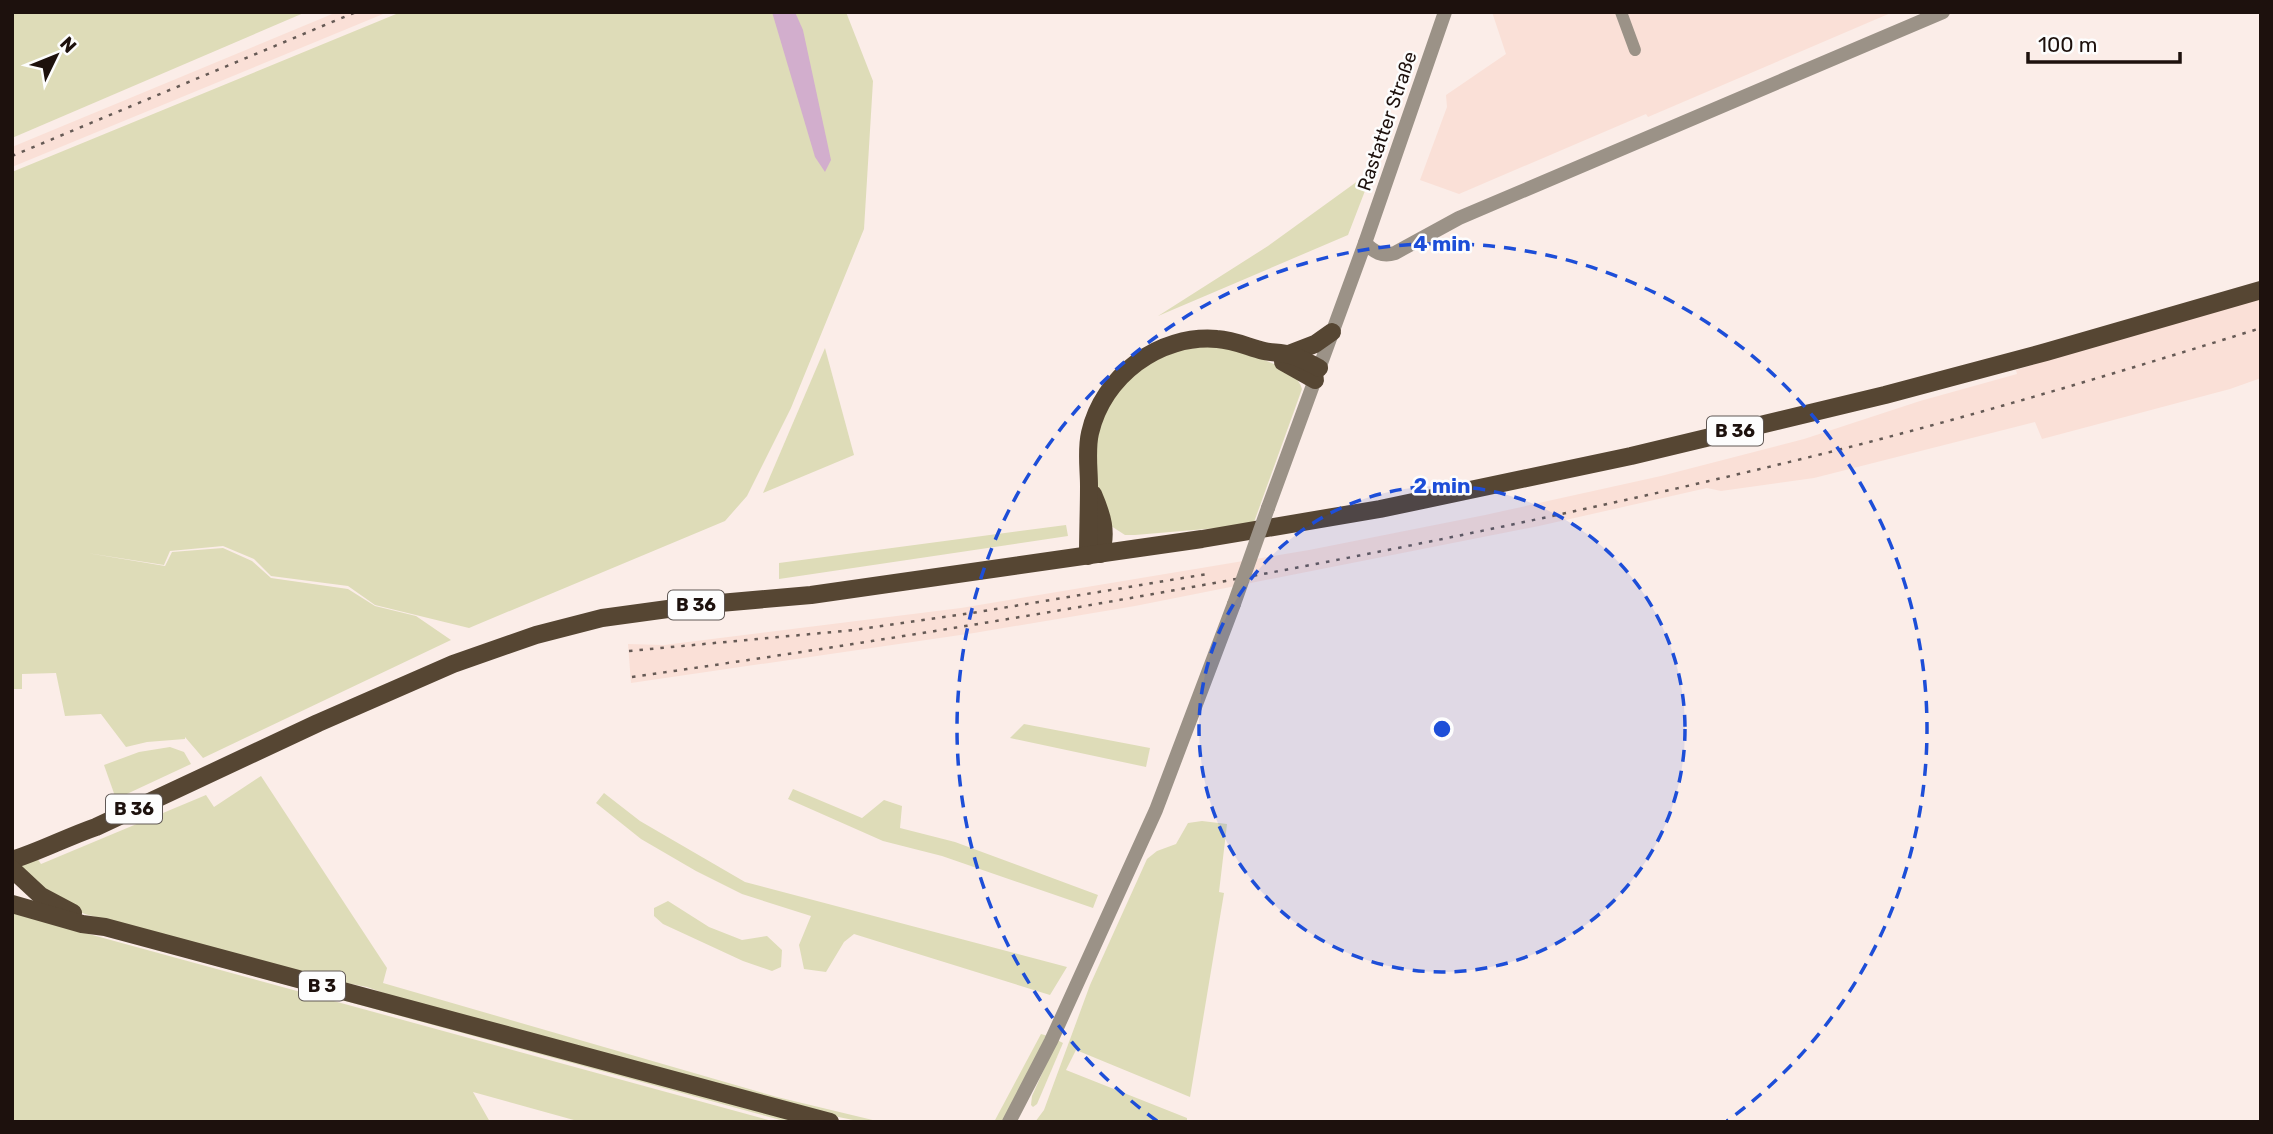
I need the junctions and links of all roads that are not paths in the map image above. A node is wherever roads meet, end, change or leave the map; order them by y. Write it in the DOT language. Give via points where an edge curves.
graph roads {
  1 [pos="1445,12"];
  2 [pos="1621,12"];
  3 [pos="1943,12"];
  4 [pos="1635,50"];
  5 [pos="1365,243"];
  6 [pos="2261,290"];
  7 [pos="1332,332"];
  8 [pos="1265,351"];
  9 [pos="1289,354"];
  10 [pos="1317,374"];
  11 [pos="1089,485"];
  12 [pos="1104,523"];
  13 [pos="1141,548"];
  14 [pos="1094,555"];
  15 [pos="61,840"];
  16 [pos="12,853"];
  17 [pos="12,860"];
  18 [pos="12,869"];
  19 [pos="12,904"];
  20 [pos="105,927"];
  21 [pos="1014,1118"];
  22 [pos="830,1122"];
  1 -- 5 [label="street, Rastatter Straße"];
  2 -- 4 [label="street"];
  3 -- 5 [label="street" via="1459,218 1402,248"];
  5 -- 7 [label="street, Rastatter Straße"];
  6 -- 13 [label="main road, B 36" via="1885,395 1631,456 1380,509"];
  7 -- 9 [label="main road"];
  7 -- 10 [label="street, Rastatter Straße"];
  8 -- 9 [label="main road"];
  8 -- 10 [label="main road"];
  8 -- 11 [label="main road" via="1239,342 1188,340 1147,355 1129,368 1099,407 1090,434"];
  9 -- 10 [label="main road"];
  10 -- 21 [label="street, Rastatter Straße, bridge" via="1156,810"];
  11 -- 12 [label="main road"];
  11 -- 14 [label="main road"];
  12 -- 13 [label="main road"];
  12 -- 14 [label="main road" via="1105,535"];
  13 -- 14 [label="main road, B 36"];
  14 -- 15 [label="main road, B 36" via="811,595 602,618 536,635 440,670"];
  15 -- 16 [label="main road, B 36"];
  15 -- 17 [label="main road, B 36"];
  18 -- 20 [label="main road, B 3" via="53,903"];
  19 -- 20 [label="main road, B 3"];
  20 -- 22 [label="main road, B 3"];
}
